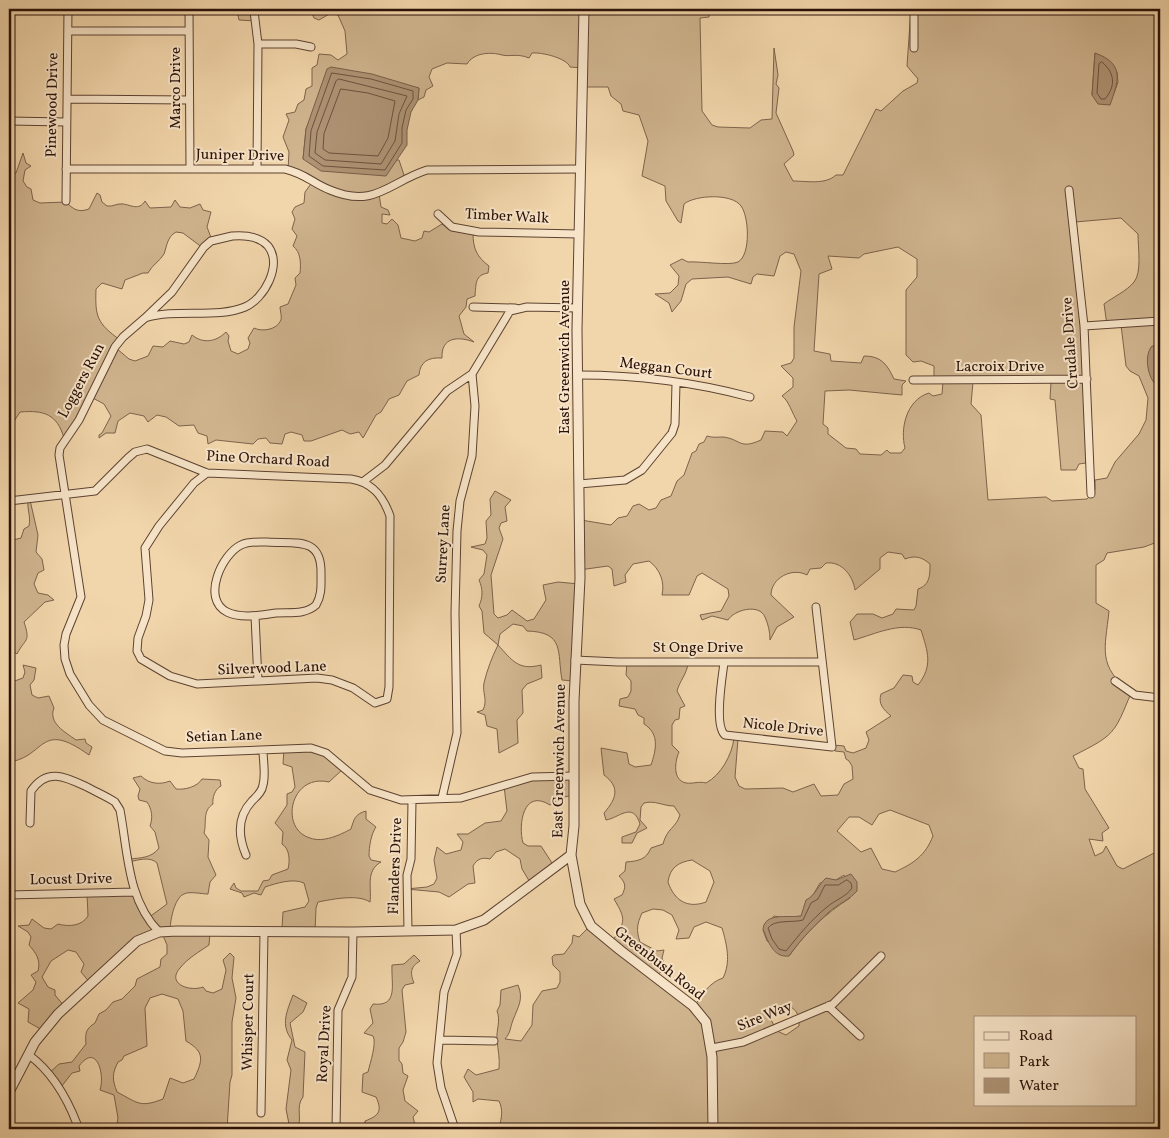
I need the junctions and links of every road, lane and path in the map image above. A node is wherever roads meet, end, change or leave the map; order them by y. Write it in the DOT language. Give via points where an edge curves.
graph roads {
  1 [pos="68,9"];
  2 [pos="189,9"];
  3 [pos="584,9"];
  4 [pos="914,9"];
  5 [pos="254,11"];
  6 [pos="68,31"];
  7 [pos="189,31"];
  8 [pos="258,44"];
  9 [pos="311,46"];
  10 [pos="914,48"];
  11 [pos="67,99"];
  12 [pos="190,100"];
  13 [pos="9,121"];
  14 [pos="66,122"];
  15 [pos="190,168"];
  16 [pos="257,168"];
  17 [pos="581,168"];
  18 [pos="66,169"];
  19 [pos="1069,190"];
  20 [pos="66,201"];
  21 [pos="438,214"];
  22 [pos="579,234"];
  23 [pos="473,307"];
  24 [pos="518,308"];
  25 [pos="578,308"];
  26 [pos="145,318"];
  27 [pos="1160,321"];
  28 [pos="1084,326"];
  29 [pos="472,374"];
  30 [pos="578,375"];
  31 [pos="1087,379"];
  32 [pos="913,380"];
  33 [pos="676,383"];
  34 [pos="750,397"];
  35 [pos="206,473"];
  36 [pos="364,481"];
  37 [pos="579,484"];
  38 [pos="1090,494"];
  39 [pos="64,496"];
  40 [pos="9,501"];
  41 [pos="816,607"];
  42 [pos="255,616"];
  43 [pos="575,660"];
  44 [pos="822,662"];
  45 [pos="724,663"];
  46 [pos="258,681"];
  47 [pos="1115,681"];
  48 [pos="1160,698"];
  49 [pos="263,750"];
  50 [pos="574,776"];
  51 [pos="442,798"];
  52 [pos="412,801"];
  53 [pos="30,823"];
  54 [pos="246,855"];
  55 [pos="571,855"];
  56 [pos="134,892"];
  57 [pos="9,896"];
  58 [pos="456,930"];
  59 [pos="408,931"];
  60 [pos="159,932"];
  61 [pos="264,932"];
  62 [pos="353,932"];
  63 [pos="881,956"];
  64 [pos="828,1006"];
  65 [pos="860,1036"];
  66 [pos="440,1040"];
  67 [pos="494,1041"];
  68 [pos="712,1048"];
  69 [pos="29,1055"];
  70 [pos="9,1092"];
  71 [pos="260,1113"];
  72 [pos="77,1124"];
  73 [pos="336,1129"];
  74 [pos="455,1129"];
  75 [pos="713,1129"];
  1 -- 6 [label="street, Pinewood Drive"];
  2 -- 7 [label="street, Marco Drive"];
  3 -- 17 [label="street, East Greenwich Avenue"];
  4 -- 10 [label="street"];
  5 -- 8 [label="street"];
  6 -- 7 [label="street"];
  6 -- 11 [label="street, Pinewood Drive"];
  7 -- 12 [label="street, Marco Drive"];
  8 -- 9 [label="street"];
  8 -- 16 [label="street"];
  11 -- 12 [label="street"];
  11 -- 14 [label="street, Pinewood Drive"];
  12 -- 15 [label="street, Marco Drive"];
  13 -- 14 [label="street"];
  14 -- 18 [label="street, Pinewood Drive"];
  15 -- 16 [label="street, Juniper Drive"];
  15 -- 18 [label="street, Juniper Drive"];
  16 -- 17 [label="street, Juniper Drive" via="296,172 327,189 359,197 376,195 427,170"];
  17 -- 22 [label="street, East Greenwich Avenue"];
  18 -- 20 [label="street, Pinewood Drive"];
  19 -- 28 [label="street, Crudale Drive"];
  21 -- 22 [label="street, Timber Walk" via="452,226 479,232"];
  22 -- 25 [label="street, East Greenwich Avenue"];
  23 -- 24 [label="street"];
  24 -- 25 [label="street"];
  24 -- 29 [label="street" via="506,316"];
  25 -- 30 [label="street, East Greenwich Avenue"];
  26 -- 26 [label="street, Loggers Run" via="180,312 229,311 249,305 266,288 273,260 271,252 260,240 248,236 210,242 172,292"];
  26 -- 39 [label="street, Loggers Run" via="115,347 79,420 60,448 58,463"];
  27 -- 28 [label="street"];
  28 -- 31 [label="street, Crudale Drive"];
  29 -- 36 [label="street" via="447,391 385,465"];
  29 -- 51 [label="street, Surrey Lane" via="475,406 472,456 461,494 457,531 457,732"];
  30 -- 33 [label="street, Meggan Court" via="638,377"];
  30 -- 37 [label="street, East Greenwich Avenue"];
  31 -- 32 [label="street, Lacroix Drive"];
  31 -- 38 [label="street, Crudale Drive"];
  33 -- 34 [label="street, Meggan Court"];
  33 -- 37 [label="street" via="672,433 642,470 625,480"];
  35 -- 36 [label="street, Pine Orchard Road"];
  35 -- 39 [label="street, Pine Orchard Road" via="147,449 135,452 95,491"];
  35 -- 46 [label="street, Silverwood Lane" via="159,526 145,548 148,608 137,651 146,664 186,682"];
  36 -- 46 [label="street, Silverwood Lane" via="380,496 390,516 387,699 375,703 353,688 332,680"];
  37 -- 43 [label="street, East Greenwich Avenue" via="580,578"];
  39 -- 40 [label="street, Pine Orchard Road"];
  39 -- 49 [label="street, Setian Lane" via="80,597 66,634 65,659 70,674 95,713 165,751"];
  41 -- 44 [label="street, Nicole Drive"];
  42 -- 42 [label="street" via="229,613 217,602 216,580 233,551 254,542 303,544 316,549 322,560 316,605 303,612"];
  42 -- 46 [label="street"];
  43 -- 45 [label="street, St Onge Drive"];
  43 -- 50 [label="street, East Greenwich Avenue"];
  44 -- 45 [label="street, St Onge Drive"];
  44 -- 45 [label="street, Nicole Drive" via="832,747 725,735 719,728"];
  47 -- 48 [label="street" via="1134,695"];
  49 -- 52 [label="street, Setian Lane" via="302,747 319,750 370,790"];
  49 -- 54 [label="street" via="264,784 246,808 240,823"];
  50 -- 51 [label="street, Setian Lane" via="532,777 461,798"];
  50 -- 55 [label="street, East Greenwich Avenue"];
  51 -- 52 [label="street, Setian Lane"];
  52 -- 59 [label="street, Flanders Drive" via="411,859 407,875"];
  53 -- 56 [label="street" via="31,792 50,777 65,776 115,802 120,810"];
  55 -- 58 [label="street, East Greenwich Avenue" via="484,920"];
  55 -- 68 [label="street, Greenbush Road" via="586,919 602,936 702,1016 709,1029"];
  56 -- 57 [label="street, Locust Drive"];
  56 -- 60 [label="street"];
  58 -- 59 [label="street, East Greenwich Avenue"];
  58 -- 66 [label="street" via="457,954 444,992"];
  59 -- 62 [label="street, East Greenwich Avenue"];
  60 -- 61 [label="street, East Greenwich Avenue"];
  60 -- 69 [label="street, East Greenwich Avenue" via="146,936 125,951 58,1014 43,1030"];
  61 -- 62 [label="street, East Greenwich Avenue"];
  61 -- 71 [label="street, Whisper Court"];
  62 -- 73 [label="street, Royal Drive" via="353,972 338,1010"];
  63 -- 64 [label="street, Sire Way"];
  64 -- 65 [label="street"];
  64 -- 68 [label="street, Sire Way" via="743,1042"];
  66 -- 67 [label="street"];
  66 -- 74 [label="street" via="437,1071"];
  68 -- 75 [label="street, Greenbush Road"];
  69 -- 70 [label="street, East Greenwich Avenue"];
  69 -- 72 [label="street" via="63,1094"];
}
